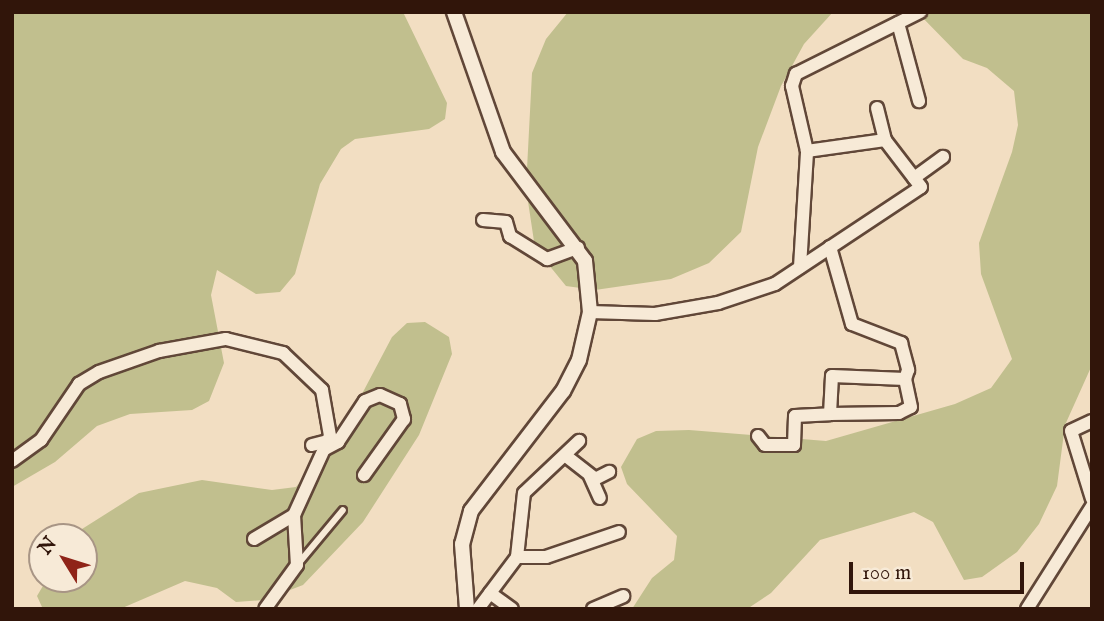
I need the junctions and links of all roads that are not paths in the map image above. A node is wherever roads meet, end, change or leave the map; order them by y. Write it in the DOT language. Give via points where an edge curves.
graph roads {
  1 [pos="454,12"];
  2 [pos="920,12"];
  3 [pos="898,23"];
  4 [pos="919,101"];
  5 [pos="877,108"];
  6 [pos="884,140"];
  7 [pos="807,151"];
  8 [pos="943,157"];
  9 [pos="914,178"];
  10 [pos="483,220"];
  11 [pos="830,247"];
  12 [pos="578,248"];
  13 [pos="800,267"];
  14 [pos="590,313"];
  15 [pos="905,379"];
  16 [pos="830,414"];
  17 [pos="1092,421"];
  18 [pos="758,436"];
  19 [pos="579,441"];
  20 [pos="312,445"];
  21 [pos="327,445"];
  22 [pos="566,456"];
  23 [pos="12,461"];
  24 [pos="608,472"];
  25 [pos="363,475"];
  26 [pos="590,476"];
  27 [pos="600,498"];
  28 [pos="1092,499"];
  29 [pos="1092,506"];
  30 [pos="343,510"];
  31 [pos="295,515"];
  32 [pos="619,532"];
  33 [pos="254,539"];
  34 [pos="517,556"];
  35 [pos="297,565"];
  36 [pos="489,593"];
  37 [pos="623,596"];
  38 [pos="265,609"];
  39 [pos="467,609"];
  40 [pos="478,609"];
  41 [pos="512,609"];
  42 [pos="593,609"];
  43 [pos="1027,609"];
  1 -- 12 [label="street" via="503,152"];
  2 -- 3 [label="street"];
  3 -- 4 [label="street"];
  3 -- 7 [label="street" via="873,30 796,74 792,86"];
  5 -- 6 [label="street"];
  6 -- 7 [label="street"];
  6 -- 9 [label="street"];
  7 -- 13 [label="street"];
  8 -- 9 [label="street"];
  9 -- 11 [label="street" via="921,187"];
  10 -- 12 [label="street" via="506,222 510,236 547,259"];
  11 -- 13 [label="street"];
  11 -- 15 [label="street" via="852,324 901,343"];
  12 -- 14 [label="street"];
  13 -- 14 [label="street" via="775,284 718,303 655,313"];
  14 -- 39 [label="street" via="579,360 563,391 471,511 462,544"];
  15 -- 16 [label="street" via="832,376"];
  15 -- 16 [label="street" via="911,407 900,413"];
  16 -- 18 [label="street" via="795,416 794,444 765,445"];
  17 -- 28 [label="street" via="1071,431"];
  19 -- 22 [label="street"];
  20 -- 21 [label="street"];
  21 -- 23 [label="street" via="329,410 308,376 283,352 226,339 159,351 79,384 41,440"];
  21 -- 25 [label="street" via="338,442 365,401 380,395 400,404 404,419"];
  21 -- 31 [label="street"];
  22 -- 26 [label="street"];
  22 -- 34 [label="street" via="524,493"];
  24 -- 26 [label="street"];
  26 -- 27 [label="street"];
  29 -- 43 [label="street"];
  30 -- 35 [label="lane"];
  31 -- 33 [label="street"];
  31 -- 35 [label="street"];
  32 -- 34 [label="street" via="546,557"];
  34 -- 36 [label="street"];
  35 -- 38 [label="street"];
  36 -- 40 [label="street"];
  36 -- 41 [label="street"];
  37 -- 42 [label="street"];
}
